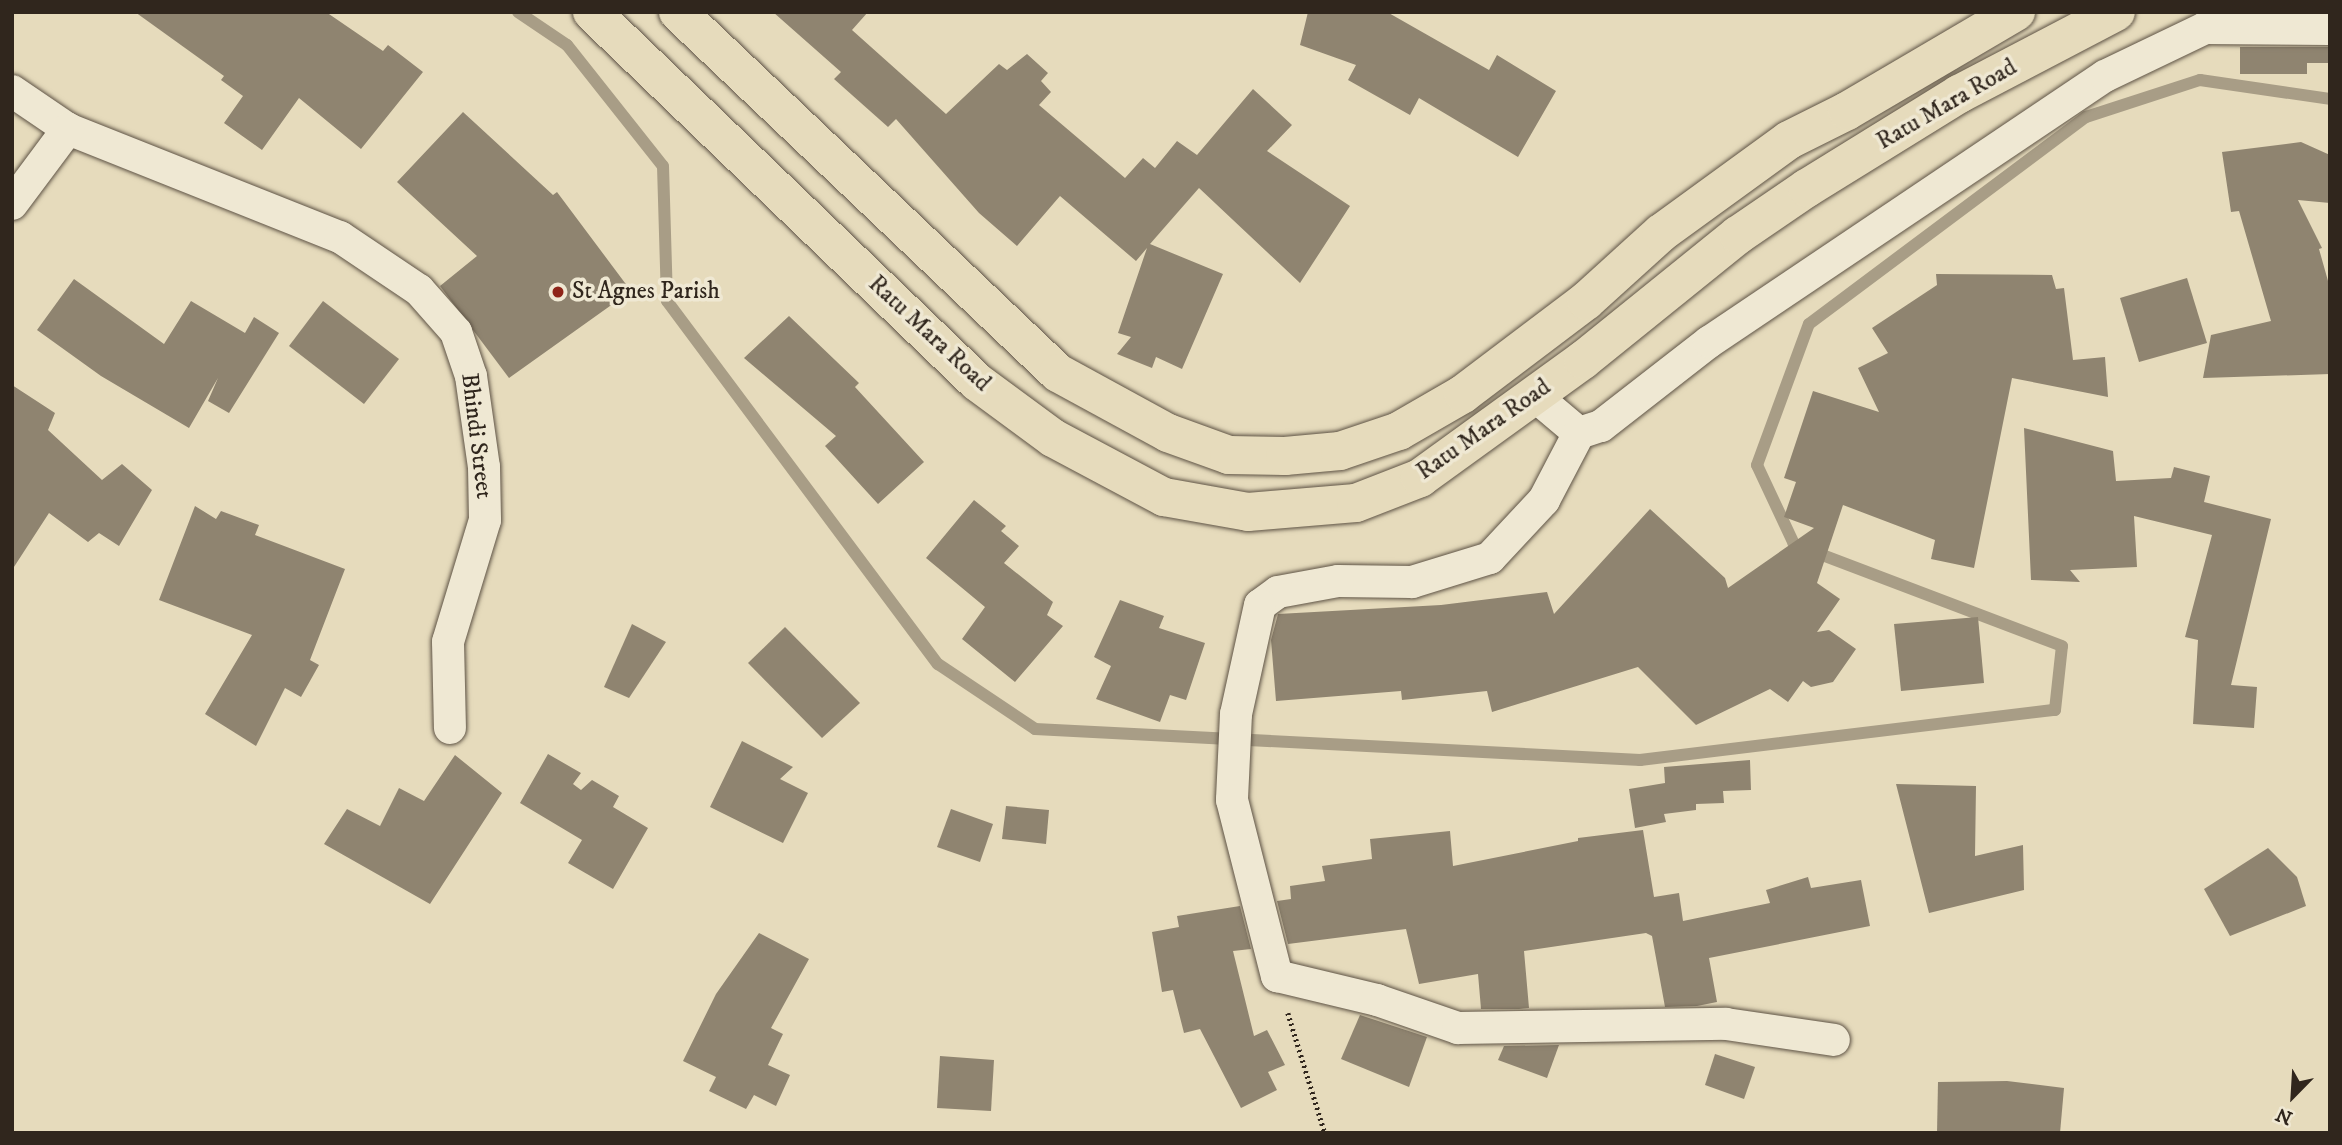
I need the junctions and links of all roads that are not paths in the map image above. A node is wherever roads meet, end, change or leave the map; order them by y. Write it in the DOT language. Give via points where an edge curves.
graph roads {
  1 [pos="592,12"];
  2 [pos="677,12"];
  3 [pos="2016,12"];
  4 [pos="2116,12"];
  5 [pos="2330,29"];
  6 [pos="12,91"];
  7 [pos="68,129"];
  8 [pos="12,204"];
  9 [pos="1535,396"];
  10 [pos="1579,433"];
  11 [pos="450,728"];
  12 [pos="1834,1040"];
  1 -- 9 [label="highway, Ratu Mara Road" via="976,382 1053,438 1164,498 1248,512 1356,503 1420,478"];
  2 -- 3 [label="highway, Ratu Mara Road" via="1058,373 1168,433 1229,455 1285,456 1340,451 1376,439 1463,394 1586,301 1661,233 1789,140"];
  4 -- 9 [label="highway, Ratu Mara Road" via="1959,94 1807,188 1738,235"];
  5 -- 10 [label="street" via="2205,28 2105,76 1720,335 1601,426"];
  6 -- 7 [label="street, Bhindi Street"];
  7 -- 8 [label="street"];
  7 -- 11 [label="street, Bhindi Street" via="340,237 419,290 456,332 471,376 484,467 485,520 448,642"];
  9 -- 10 [label="street"];
  10 -- 12 [label="street" via="1544,500 1490,558 1412,582 1338,581 1278,592 1260,605 1236,714 1232,800 1277,976 1377,1000 1458,1028 1726,1024"];
}
